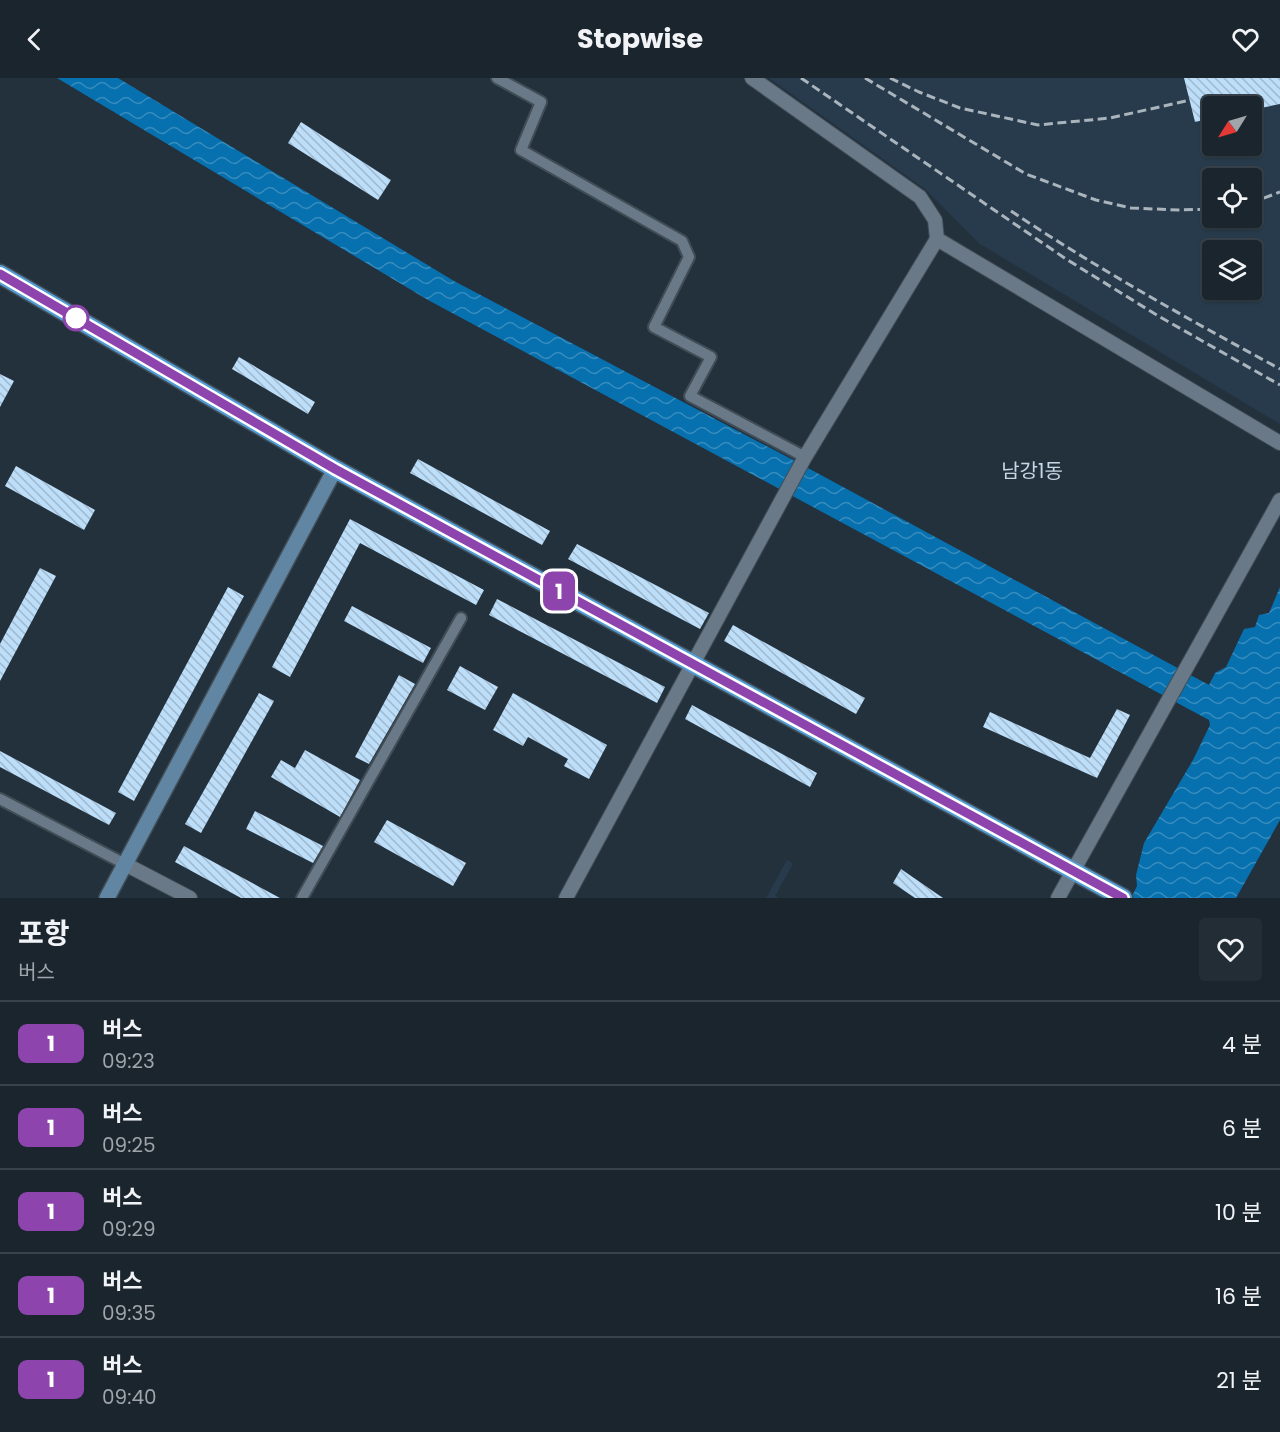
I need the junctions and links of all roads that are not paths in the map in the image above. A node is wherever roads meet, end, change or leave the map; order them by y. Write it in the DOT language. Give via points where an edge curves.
graph roads {
  1 [pos="497,78"];
  2 [pos="753,78"];
  3 [pos="937,239"];
  4 [pos="0,274"];
  5 [pos="1280,443"];
  6 [pos="805,457"];
  7 [pos="335,469"];
  8 [pos="1280,500"];
  9 [pos="461,618"];
  10 [pos="692,664"];
  11 [pos="0,800"];
  12 [pos="125,864"];
  13 [pos="1073,870"];
  14 [pos="107,898"];
  15 [pos="190,898"];
  16 [pos="302,898"];
  17 [pos="566,898"];
  18 [pos="1058,898"];
  19 [pos="1123,898"];
  1 -- 6 [label="street" via="541,102 521,150 682,241 689,257 654,327 711,357 690,396"];
  2 -- 3 [label="street" via="920,197 935,220"];
  3 -- 5 [label="street"];
  3 -- 6 [label="street"];
  4 -- 7 [label="highway"];
  6 -- 10 [label="street"];
  7 -- 10 [label="highway"];
  7 -- 12 [label="main road"];
  8 -- 13 [label="street"];
  9 -- 16 [label="street"];
  10 -- 13 [label="highway"];
  10 -- 17 [label="street"];
  11 -- 12 [label="street"];
  12 -- 14 [label="main road"];
  12 -- 15 [label="street"];
  13 -- 18 [label="street"];
  13 -- 19 [label="highway"];
}
